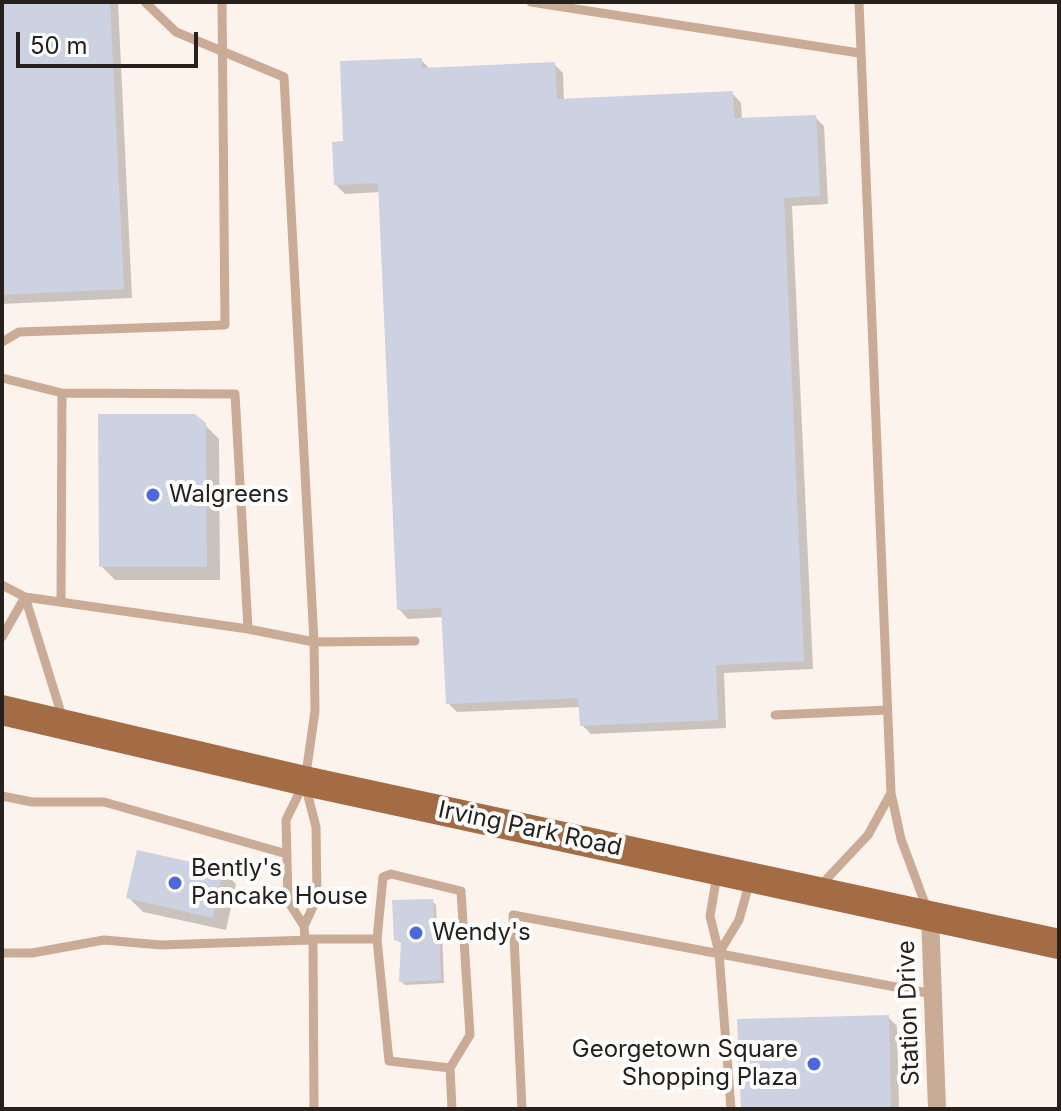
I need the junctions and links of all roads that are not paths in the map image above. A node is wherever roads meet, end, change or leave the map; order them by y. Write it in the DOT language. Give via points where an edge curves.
graph roads {
  1 [pos="145,2"];
  2 [pos="222,2"];
  3 [pos="531,2"];
  4 [pos="859,2"];
  5 [pos="223,52"];
  6 [pos="859,53"];
  7 [pos="2,342"];
  8 [pos="2,378"];
  9 [pos="62,393"];
  10 [pos="2,585"];
  11 [pos="25,597"];
  12 [pos="61,602"];
  13 [pos="248,629"];
  14 [pos="2,637"];
  15 [pos="415,641"];
  16 [pos="314,642"];
  17 [pos="2,710"];
  18 [pos="887,710"];
  19 [pos="775,715"];
  20 [pos="64,724"];
  21 [pos="305,781"];
  22 [pos="891,793"];
  23 [pos="2,796"];
  24 [pos="287,854"];
  25 [pos="718,869"];
  26 [pos="751,877"];
  27 [pos="816,891"];
  28 [pos="930,916"];
  29 [pos="304,926"];
  30 [pos="309,939"];
  31 [pos="377,939"];
  32 [pos="1059,944"];
  33 [pos="2,953"];
  34 [pos="719,953"];
  35 [pos="933,994"];
  36 [pos="450,1068"];
  37 [pos="314,1109"];
  38 [pos="452,1109"];
  39 [pos="522,1109"];
  40 [pos="731,1109"];
  41 [pos="937,1109"];
  1 -- 5 [label="lane" via="176,32"];
  2 -- 5 [label="lane"];
  3 -- 6 [label="lane"];
  4 -- 6 [label="lane"];
  5 -- 7 [label="lane" via="225,325 19,332"];
  5 -- 16 [label="lane" via="284,77"];
  6 -- 18 [label="lane"];
  8 -- 9 [label="lane"];
  9 -- 12 [label="lane"];
  9 -- 13 [label="lane" via="235,394"];
  10 -- 11 [label="lane"];
  11 -- 12 [label="lane"];
  11 -- 14 [label="lane"];
  11 -- 20 [label="lane"];
  12 -- 13 [label="lane"];
  13 -- 16 [label="lane"];
  15 -- 16 [label="lane"];
  16 -- 21 [label="lane" via="315,711"];
  17 -- 20 [label="main road, Irving Park Road"];
  18 -- 19 [label="lane"];
  18 -- 22 [label="lane"];
  20 -- 21 [label="main road, Irving Park Road"];
  21 -- 24 [label="lane" via="286,820"];
  21 -- 25 [label="main road, Irving Park Road"];
  21 -- 29 [label="lane" via="316,827 317,898"];
  22 -- 27 [label="lane" via="868,835"];
  22 -- 28 [label="lane" via="901,839"];
  23 -- 24 [label="lane" via="32,802 104,802"];
  24 -- 29 [label="lane" via="288,901"];
  25 -- 26 [label="main road, Irving Park Road"];
  25 -- 34 [label="lane" via="710,916"];
  26 -- 27 [label="main road, Irving Park Road"];
  26 -- 34 [label="lane" via="739,920"];
  27 -- 28 [label="main road, Irving Park Road"];
  28 -- 32 [label="main road, Irving Park Road"];
  28 -- 35 [label="street, Station Drive"];
  29 -- 30 [label="lane"];
  30 -- 31 [label="lane"];
  30 -- 33 [label="lane" via="161,945 104,940"];
  30 -- 37 [label="lane"];
  31 -- 36 [label="lane" via="389,1061"];
  31 -- 36 [label="lane" via="383,877 391,874 461,891 470,1035"];
  34 -- 35 [label="lane"];
  34 -- 39 [label="lane" via="513,915"];
  34 -- 40 [label="lane"];
  35 -- 41 [label="street, Station Drive"];
  36 -- 38 [label="lane"];
}
